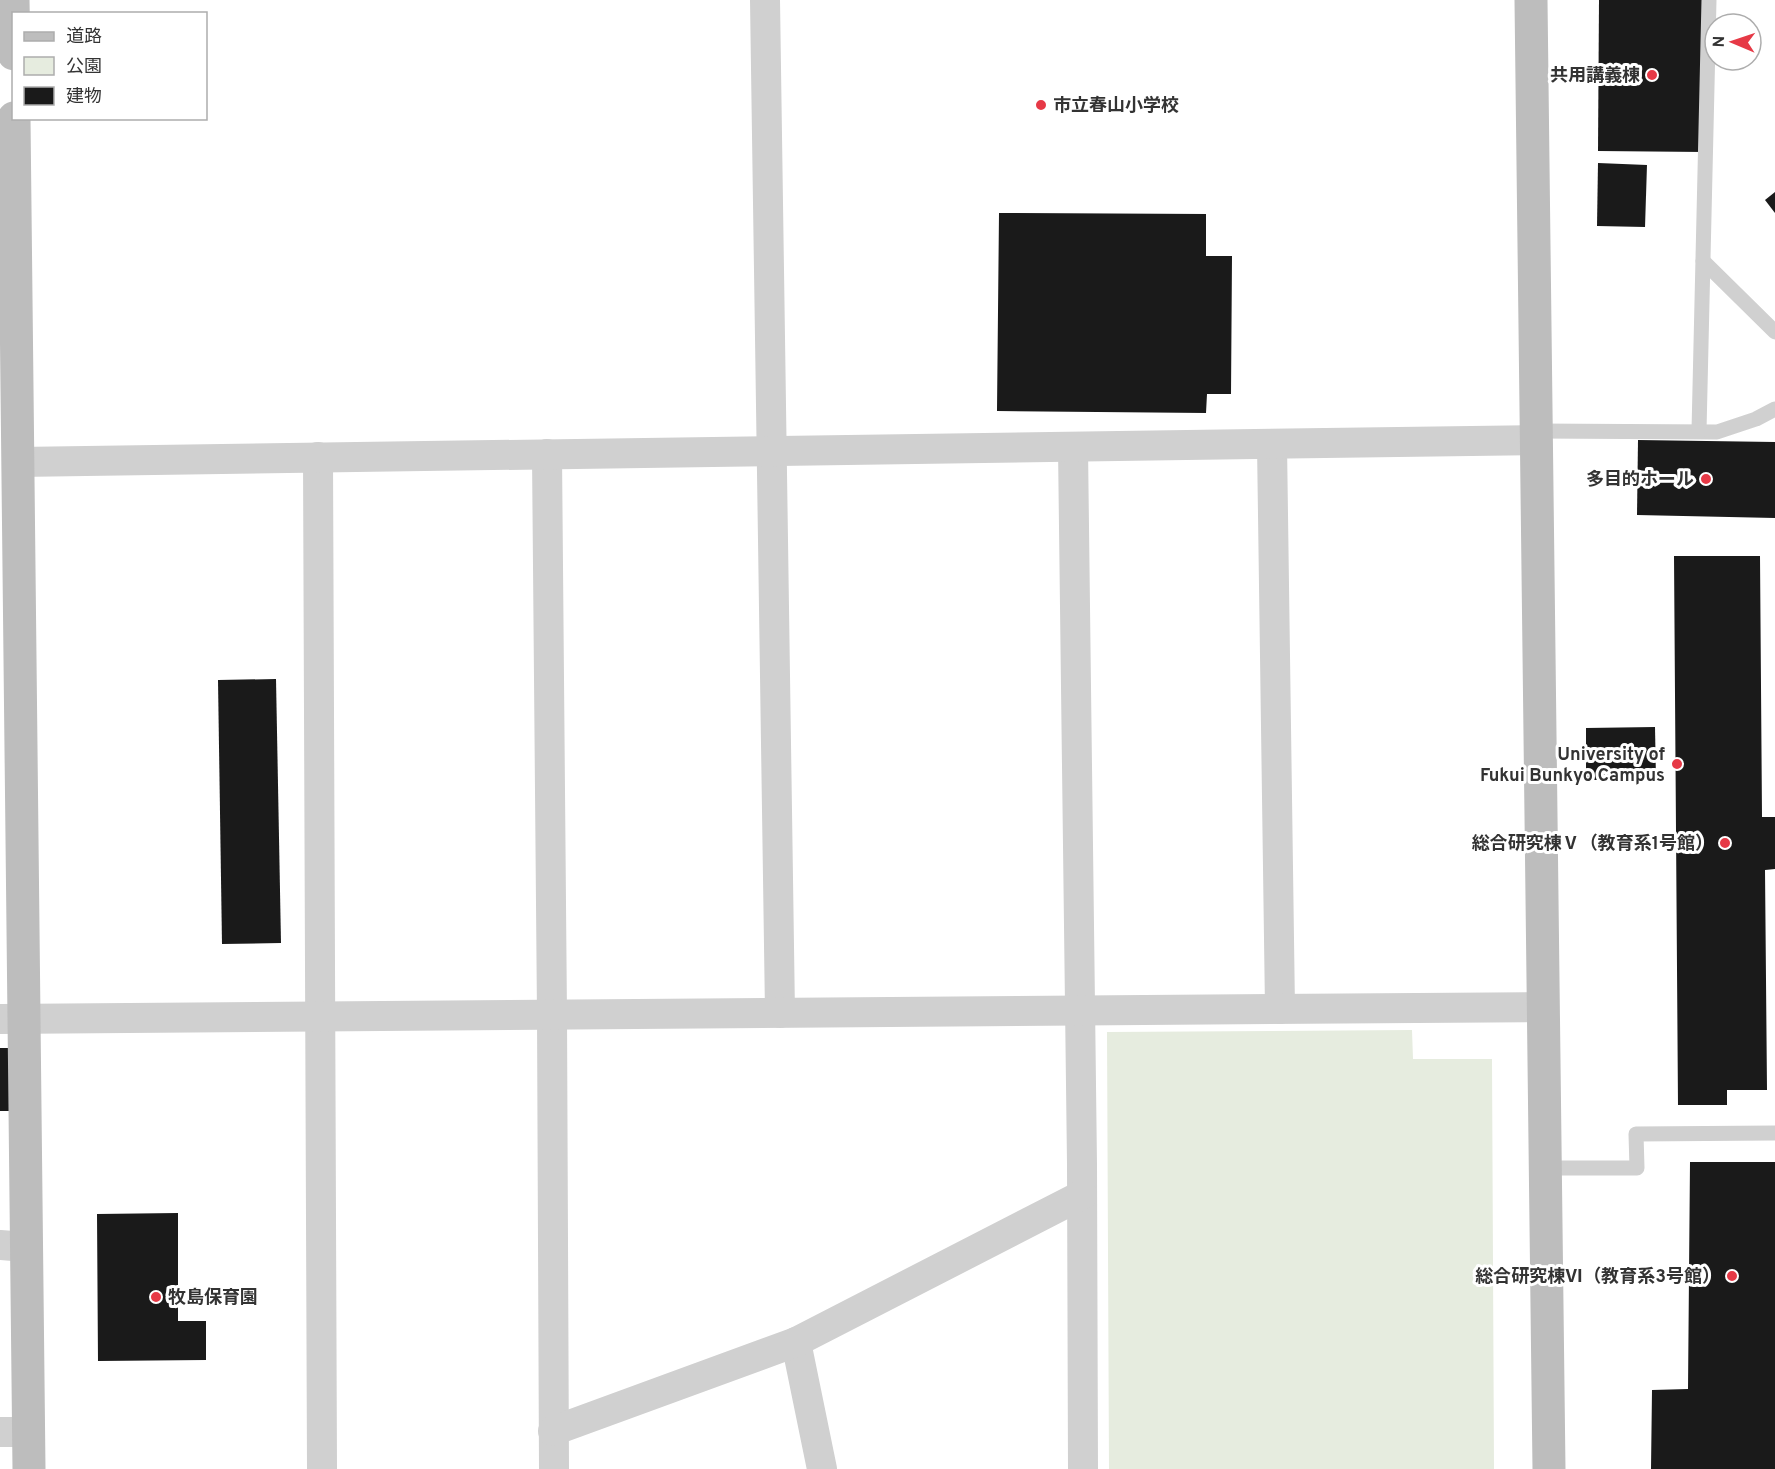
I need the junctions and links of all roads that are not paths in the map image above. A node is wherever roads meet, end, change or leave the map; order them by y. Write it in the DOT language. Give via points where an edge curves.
graph roads {
  1 [pos="765,0"];
  2 [pos="1531,0"];
  3 [pos="1709,0"];
  4 [pos="14,120"];
  5 [pos="1703,261"];
  6 [pos="8,296"];
  7 [pos="1775,332"];
  8 [pos="1775,409"];
  9 [pos="1699,431"];
  10 [pos="1535,435"];
  11 [pos="1272,444"];
  12 [pos="1072,447"];
  13 [pos="772,451"];
  14 [pos="547,454"];
  15 [pos="318,457"];
  16 [pos="18,462"];
  17 [pos="1543,1007"];
  18 [pos="1280,1009"];
  19 [pos="1080,1011"];
  20 [pos="780,1013"];
  21 [pos="552,1015"];
  22 [pos="321,1017"];
  23 [pos="12,1019"];
  24 [pos="1775,1133"];
  25 [pos="1545,1168"];
  26 [pos="1082,1195"];
  27 [pos="13,1246"];
  28 [pos="796,1342"];
  29 [pos="553,1431"];
  30 [pos="14,1432"];
  31 [pos="29,1469"];
  32 [pos="322,1469"];
  33 [pos="554,1469"];
  34 [pos="822,1469"];
  35 [pos="1083,1469"];
  36 [pos="1549,1469"];
  1 -- 13 [label="street"];
  2 -- 10 [label="street"];
  3 -- 5 [label="lane"];
  4 -- 6 [label="street"];
  5 -- 7 [label="lane"];
  5 -- 9 [label="lane"];
  6 -- 16 [label="street"];
  8 -- 9 [label="lane" via="1717,432"];
  9 -- 10 [label="lane"];
  10 -- 11 [label="street"];
  10 -- 17 [label="street"];
  11 -- 12 [label="street"];
  11 -- 18 [label="street"];
  12 -- 13 [label="street"];
  12 -- 19 [label="street"];
  13 -- 14 [label="street"];
  13 -- 20 [label="street"];
  14 -- 15 [label="street"];
  14 -- 21 [label="street"];
  15 -- 16 [label="street"];
  15 -- 22 [label="street"];
  16 -- 23 [label="street"];
  17 -- 18 [label="street"];
  17 -- 25 [label="street"];
  18 -- 19 [label="street"];
  19 -- 20 [label="street"];
  19 -- 26 [label="street"];
  20 -- 21 [label="street"];
  21 -- 22 [label="street"];
  21 -- 29 [label="street"];
  22 -- 23 [label="street"];
  22 -- 32 [label="street"];
  23 -- 27 [label="street"];
  24 -- 25 [label="lane" via="1636,1134 1637,1168"];
  25 -- 36 [label="street"];
  26 -- 28 [label="street"];
  26 -- 35 [label="street"];
  27 -- 30 [label="street"];
  28 -- 29 [label="street"];
  28 -- 34 [label="street"];
  29 -- 33 [label="street"];
  30 -- 31 [label="street"];
}
